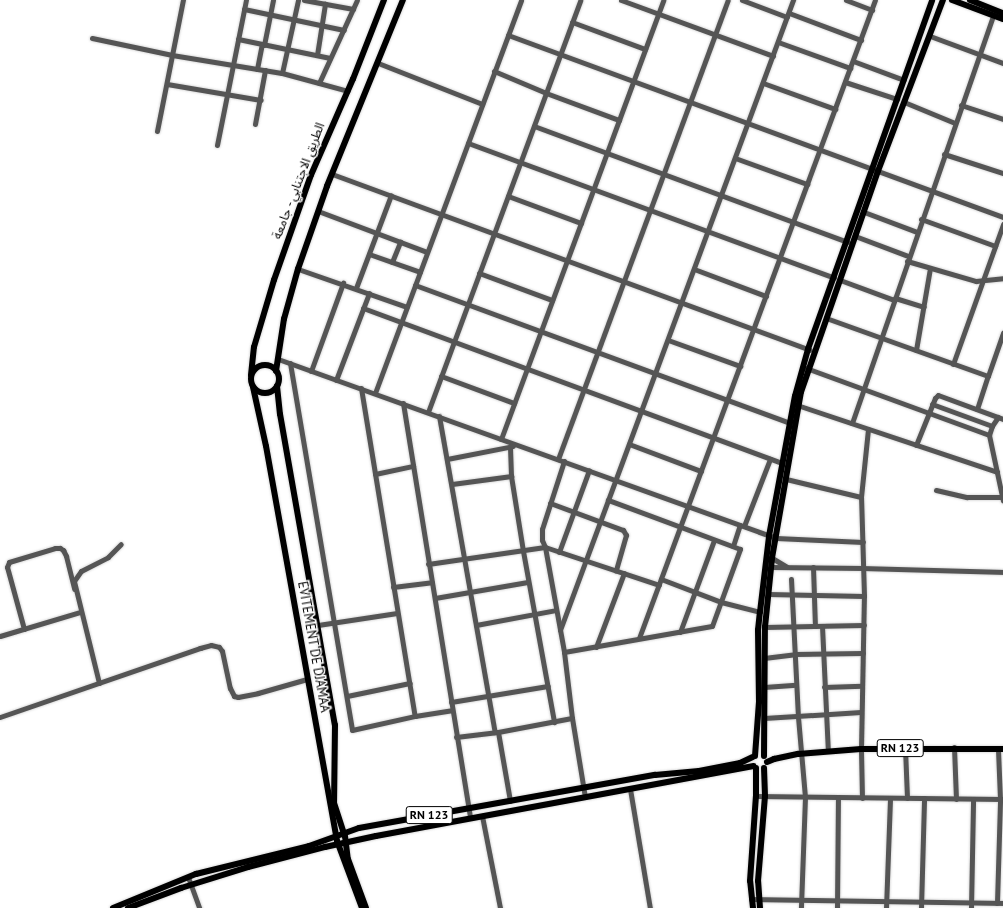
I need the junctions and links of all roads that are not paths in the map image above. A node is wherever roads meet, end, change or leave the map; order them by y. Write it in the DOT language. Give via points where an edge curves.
graph roads {
  1 [pos="183,0"];
  2 [pos="246,0"];
  3 [pos="273,0"];
  4 [pos="298,0"];
  5 [pos="304,0"];
  6 [pos="357,0"];
  7 [pos="384,0"];
  8 [pos="403,0"];
  9 [pos="521,0"];
  10 [pos="580,0"];
  11 [pos="620,0"];
  12 [pos="664,0"];
  13 [pos="728,0"];
  14 [pos="742,0"];
  15 [pos="794,0"];
  16 [pos="846,0"];
  17 [pos="875,0"];
  18 [pos="932,0"];
  19 [pos="943,0"];
  20 [pos="952,0"];
  21 [pos="972,0"];
  22 [pos="324,3"];
  23 [pos="244,9"];
  24 [pos="353,9"];
  25 [pos="872,10"];
  26 [pos="1003,13"];
  27 [pos="658,14"];
  28 [pos="271,15"];
  29 [pos="788,15"];
  30 [pos="993,16"];
  31 [pos="1003,19"];
  32 [pos="293,20"];
  33 [pos="572,22"];
  34 [pos="322,25"];
  35 [pos="344,30"];
  36 [pos="508,35"];
  37 [pos="715,35"];
  38 [pos="930,36"];
  39 [pos="92,38"];
  40 [pos="238,39"];
  41 [pos="861,40"];
  42 [pos="778,42"];
  43 [pos="263,44"];
  44 [pos="287,49"];
  45 [pos="646,49"];
  46 [pos="560,54"];
  47 [pos="979,54"];
  48 [pos="172,55"];
  49 [pos="317,55"];
  50 [pos="773,56"];
  51 [pos="330,58"];
  52 [pos="853,61"];
  53 [pos="378,63"];
  54 [pos="1003,63"];
  55 [pos="232,65"];
  56 [pos="850,68"];
  57 [pos="257,69"];
  58 [pos="265,70"];
  59 [pos="494,71"];
  60 [pos="282,73"];
  61 [pos="904,80"];
  62 [pos="634,81"];
  63 [pos="763,82"];
  64 [pos="845,82"];
  65 [pos="319,83"];
  66 [pos="167,84"];
  67 [pos="348,91"];
  68 [pos="546,93"];
  69 [pos="227,94"];
  70 [pos="897,99"];
  71 [pos="260,100"];
  72 [pos="690,102"];
  73 [pos="904,102"];
  74 [pos="482,104"];
  75 [pos="961,105"];
  76 [pos="835,109"];
  77 [pos="1003,119"];
  78 [pos="619,120"];
  79 [pos="748,123"];
  80 [pos="955,123"];
  81 [pos="255,124"];
  82 [pos="534,126"];
  83 [pos="157,131"];
  84 [pos="468,143"];
  85 [pos="218,145"];
  86 [pos="820,150"];
  87 [pos="607,153"];
  88 [pos="944,154"];
  89 [pos="735,158"];
  90 [pos="520,162"];
  91 [pos="875,170"];
  92 [pos="1003,173"];
  93 [pos="332,174"];
  94 [pos="663,174"];
  95 [pos="807,184"];
  96 [pos="594,189"];
  97 [pos="931,191"];
  98 [pos="390,195"];
  99 [pos="508,196"];
  100 [pos="721,196"];
  101 [pos="650,210"];
  102 [pos="318,211"];
  103 [pos="864,212"];
  104 [pos="441,214"];
  105 [pos="1003,217"];
  106 [pos="921,219"];
  107 [pos="793,222"];
  108 [pos="581,223"];
  109 [pos="1003,224"];
  110 [pos="708,231"];
  111 [pos="917,232"];
  112 [pos="494,233"];
  113 [pos="376,234"];
  114 [pos="855,236"];
  115 [pos="400,242"];
  116 [pos="847,242"];
  117 [pos="994,246"];
  118 [pos="428,252"];
  119 [pos="369,254"];
  120 [pos="907,258"];
  121 [pos="780,259"];
  122 [pos="567,260"];
  123 [pos="392,262"];
  124 [pos="930,268"];
  125 [pos="298,269"];
  126 [pos="694,269"];
  127 [pos="420,272"];
  128 [pos="479,273"];
  129 [pos="1003,278"];
  130 [pos="837,279"];
  131 [pos="624,281"];
  132 [pos="981,282"];
  133 [pos="343,283"];
  134 [pos="415,285"];
  135 [pos="356,288"];
  136 [pos="368,293"];
  137 [pos="766,296"];
  138 [pos="894,299"];
  139 [pos="552,300"];
  140 [pos="681,303"];
  141 [pos="468,304"];
  142 [pos="407,307"];
  143 [pos="924,307"];
  144 [pos="363,308"];
  145 [pos="826,318"];
  146 [pos="401,323"];
  147 [pos="754,329"];
  148 [pos="541,331"];
  149 [pos="1003,333"];
  150 [pos="880,337"];
  151 [pos="668,340"];
  152 [pos="454,342"];
  153 [pos="916,350"];
  154 [pos="811,351"];
  155 [pos="597,352"];
  156 [pos="278,359"];
  157 [pos="290,363"];
  158 [pos="954,364"];
  159 [pos="740,366"];
  160 [pos="806,368"];
  161 [pos="527,369"];
  162 [pos="276,371"];
  163 [pos="311,372"];
  164 [pos="655,374"];
  165 [pos="251,375"];
  166 [pos="441,376"];
  167 [pos="988,376"];
  168 [pos="336,380"];
  169 [pos="277,386"];
  170 [pos="253,387"];
  171 [pos="361,388"];
  172 [pos="862,388"];
  173 [pos="583,390"];
  174 [pos="375,393"];
  175 [pos="727,400"];
  176 [pos="403,403"];
  177 [pos="514,403"];
  178 [pos="932,404"];
  179 [pos="796,405"];
  180 [pos="977,409"];
  181 [pos="641,411"];
  182 [pos="428,412"];
  183 [pos="929,413"];
  184 [pos="439,416"];
  185 [pos="1000,418"];
  186 [pos="790,423"];
  187 [pos="852,423"];
  188 [pos="992,426"];
  189 [pos="868,429"];
  190 [pos="989,435"];
  191 [pos="501,438"];
  192 [pos="713,438"];
  193 [pos="629,444"];
  194 [pos="520,445"];
  195 [pos="916,445"];
  196 [pos="510,447"];
  197 [pos="447,459"];
  198 [pos="558,459"];
  199 [pos="770,459"];
  200 [pos="564,461"];
  201 [pos="782,463"];
  202 [pos="413,466"];
  203 [pos="589,470"];
  204 [pos="701,471"];
  205 [pos="997,472"];
  206 [pos="375,474"];
  207 [pos="512,476"];
  208 [pos="786,479"];
  209 [pos="616,480"];
  210 [pos="452,484"];
  211 [pos="1001,486"];
  212 [pos="936,490"];
  213 [pos="860,497"];
  214 [pos="1002,499"];
  215 [pos="608,500"];
  216 [pos="550,502"];
  217 [pos="688,506"];
  218 [pos="574,512"];
  219 [pos="600,521"];
  220 [pos="742,526"];
  221 [pos="680,527"];
  222 [pos="772,537"];
  223 [pos="714,540"];
  224 [pos="863,542"];
  225 [pos="121,544"];
  226 [pos="733,546"];
  227 [pos="545,547"];
  228 [pos="523,552"];
  229 [pos="559,552"];
  230 [pos="772,558"];
  231 [pos="465,559"];
  232 [pos="586,561"];
  233 [pos="428,564"];
  234 [pos="768,567"];
  235 [pos="788,567"];
  236 [pos="813,567"];
  237 [pos="864,568"];
  238 [pos="616,571"];
  239 [pos="1003,572"];
  240 [pos="624,573"];
  241 [pos="661,579"];
  242 [pos="791,579"];
  243 [pos="432,582"];
  244 [pos="528,582"];
  245 [pos="659,585"];
  246 [pos="393,587"];
  247 [pos="74,589"];
  248 [pos="470,592"];
  249 [pos="695,592"];
  250 [pos="768,594"];
  251 [pos="792,595"];
  252 [pos="813,595"];
  253 [pos="864,596"];
  254 [pos="435,598"];
  255 [pos="721,602"];
  256 [pos="556,610"];
  257 [pos="80,612"];
  258 [pos="760,612"];
  259 [pos="397,613"];
  260 [pos="534,616"];
  261 [pos="333,623"];
  262 [pos="318,625"];
  263 [pos="864,625"];
  264 [pos="476,626"];
  265 [pos="794,626"];
  266 [pos="814,626"];
  267 [pos="822,626"];
  268 [pos="765,627"];
  269 [pos="24,629"];
  270 [pos="560,630"];
  271 [pos="680,632"];
  272 [pos="0,636"];
  273 [pos="639,638"];
  274 [pos="596,647"];
  275 [pos="564,652"];
  276 [pos="863,653"];
  277 [pos="795,654"];
  278 [pos="823,654"];
  279 [pos="764,658"];
  280 [pos="307,679"];
  281 [pos="99,683"];
  282 [pos="410,684"];
  283 [pos="796,685"];
  284 [pos="548,686"];
  285 [pos="862,686"];
  286 [pos="764,687"];
  287 [pos="824,687"];
  288 [pos="347,696"];
  289 [pos="489,696"];
  290 [pos="451,702"];
  291 [pos="452,710"];
  292 [pos="861,712"];
  293 [pos="826,714"];
  294 [pos="415,716"];
  295 [pos="0,717"];
  296 [pos="798,717"];
  297 [pos="572,718"];
  298 [pos="764,718"];
  299 [pos="554,722"];
  300 [pos="496,732"];
  301 [pos="456,737"];
  302 [pos="954,747"];
  303 [pos="905,748"];
  304 [pos="861,749"];
  305 [pos="1001,749"];
  306 [pos="828,751"];
  307 [pos="800,754"];
  308 [pos="754,757"];
  309 [pos="765,761"];
  310 [pos="755,767"];
  311 [pos="584,787"];
  312 [pos="630,789"];
  313 [pos="756,796"];
  314 [pos="764,796"];
  315 [pos="585,797"];
  316 [pos="805,797"];
  317 [pos="838,797"];
  318 [pos="862,798"];
  319 [pos="890,798"];
  320 [pos="907,798"];
  321 [pos="924,798"];
  322 [pos="956,799"];
  323 [pos="973,799"];
  324 [pos="1002,799"];
  325 [pos="510,801"];
  326 [pos="468,808"];
  327 [pos="482,816"];
  328 [pos="470,818"];
  329 [pos="344,833"];
  330 [pos="336,836"];
  331 [pos="346,844"];
  332 [pos="338,845"];
  333 [pos="1000,868"];
  334 [pos="188,877"];
  335 [pos="750,881"];
  336 [pos="758,881"];
  337 [pos="191,885"];
  338 [pos="751,899"];
  339 [pos="758,899"];
  340 [pos="801,899"];
  341 [pos="836,900"];
  342 [pos="886,901"];
  343 [pos="921,901"];
  344 [pos="1000,903"];
  345 [pos="971,905"];
  346 [pos="113,908"];
  347 [pos="128,908"];
  348 [pos="199,908"];
  349 [pos="362,908"];
  350 [pos="366,908"];
  351 [pos="500,908"];
  352 [pos="650,908"];
  353 [pos="753,908"];
  354 [pos="760,908"];
  355 [pos="801,908"];
  356 [pos="836,908"];
  357 [pos="886,908"];
  358 [pos="921,908"];
  1 -- 48 [label="street"];
  2 -- 23 [label="street"];
  3 -- 28 [label="street"];
  4 -- 32 [label="street"];
  5 -- 22 [label="street"];
  6 -- 24 [label="street"];
  7 -- 67 [label="main road, الطريق الاجتنابي - جامعة"];
  8 -- 53 [label="main road"];
  9 -- 36 [label="street"];
  10 -- 33 [label="street"];
  11 -- 27 [label="street"];
  12 -- 27 [label="street"];
  13 -- 37 [label="street"];
  14 -- 29 [label="street"];
  15 -- 29 [label="street"];
  16 -- 25 [label="street"];
  17 -- 25 [label="street"];
  18 -- 61 [label="main road"];
  19 -- 38 [label="main road"];
  20 -- 30 [label="main road"];
  21 -- 26 [label="main road"];
  22 -- 24 [label="street"];
  22 -- 34 [label="street"];
  23 -- 28 [label="street"];
  23 -- 40 [label="street"];
  24 -- 35 [label="street"];
  25 -- 41 [label="street"];
  27 -- 37 [label="street"];
  27 -- 45 [label="street"];
  28 -- 32 [label="street"];
  28 -- 43 [label="street"];
  29 -- 41 [label="street"];
  29 -- 42 [label="street"];
  30 -- 31 [label="main road"];
  30 -- 47 [label="street"];
  32 -- 34 [label="street"];
  32 -- 44 [label="street"];
  33 -- 45 [label="street"];
  33 -- 46 [label="street"];
  34 -- 35 [label="street"];
  34 -- 49 [label="street"];
  35 -- 51 [label="street"];
  36 -- 46 [label="street"];
  36 -- 59 [label="street"];
  37 -- 50 [label="street"];
  37 -- 72 [label="street"];
  38 -- 47 [label="street"];
  38 -- 73 [label="main road"];
  39 -- 48 [label="street"];
  40 -- 43 [label="street"];
  40 -- 55 [label="street"];
  41 -- 52 [label="street"];
  42 -- 50 [label="street"];
  42 -- 56 [label="street"];
  43 -- 44 [label="street"];
  43 -- 57 [label="street"];
  44 -- 49 [label="street"];
  44 -- 60 [label="street"];
  45 -- 62 [label="street"];
  46 -- 62 [label="street"];
  46 -- 68 [label="street"];
  47 -- 54 [label="street"];
  47 -- 75 [label="street"];
  48 -- 55 [label="street"];
  48 -- 66 [label="street"];
  49 -- 51 [label="street"];
  50 -- 63 [label="street"];
  51 -- 65 [label="street"];
  52 -- 56 [label="street"];
  52 -- 61 [label="street"];
  53 -- 74 [label="street"];
  53 -- 93 [label="main road"];
  55 -- 57 [label="street"];
  55 -- 69 [label="street"];
  56 -- 64 [label="street"];
  57 -- 58 [label="street"];
  58 -- 60 [label="street"];
  58 -- 71 [label="street"];
  59 -- 68 [label="street"];
  59 -- 74 [label="street"];
  60 -- 65 [label="street"];
  61 -- 70 [label="main road"];
  62 -- 72 [label="street"];
  62 -- 78 [label="street"];
  63 -- 76 [label="street"];
  63 -- 79 [label="street"];
  64 -- 70 [label="street"];
  64 -- 76 [label="street"];
  65 -- 67 [label="street"];
  66 -- 69 [label="street"];
  66 -- 83 [label="street"];
  67 -- 165 [label="main road, الطريق الاجتنابي - جامعة" via="309,182 268,296 252,354"];
  68 -- 78 [label="street"];
  68 -- 82 [label="street"];
  69 -- 71 [label="street"];
  69 -- 85 [label="street"];
  70 -- 91 [label="main road"];
  71 -- 81 [label="street"];
  72 -- 79 [label="street"];
  72 -- 94 [label="street"];
  73 -- 80 [label="street"];
  73 -- 91 [label="main road"];
  74 -- 84 [label="street"];
  75 -- 77 [label="street"];
  75 -- 80 [label="street"];
  76 -- 86 [label="street"];
  78 -- 87 [label="street"];
  79 -- 86 [label="street"];
  79 -- 89 [label="street"];
  80 -- 88 [label="street"];
  82 -- 87 [label="street"];
  82 -- 90 [label="street"];
  84 -- 90 [label="street"];
  84 -- 104 [label="street"];
  86 -- 91 [label="street"];
  86 -- 95 [label="street"];
  87 -- 94 [label="street"];
  87 -- 96 [label="street"];
  88 -- 92 [label="street"];
  88 -- 97 [label="street"];
  89 -- 95 [label="street"];
  89 -- 100 [label="street"];
  90 -- 96 [label="street"];
  90 -- 99 [label="street"];
  91 -- 97 [label="street"];
  91 -- 103 [label="main road"];
  91 -- 116 [label="main road"];
  93 -- 98 [label="street"];
  93 -- 102 [label="main road"];
  94 -- 100 [label="street"];
  94 -- 101 [label="street"];
  95 -- 107 [label="street"];
  96 -- 101 [label="street"];
  96 -- 108 [label="street"];
  97 -- 105 [label="street"];
  97 -- 106 [label="street"];
  98 -- 104 [label="street"];
  98 -- 113 [label="street"];
  99 -- 108 [label="street"];
  99 -- 112 [label="street"];
  100 -- 107 [label="street"];
  100 -- 110 [label="street"];
  101 -- 110 [label="street"];
  101 -- 131 [label="street"];
  102 -- 113 [label="street"];
  102 -- 125 [label="main road"];
  103 -- 111 [label="street"];
  103 -- 114 [label="main road"];
  104 -- 112 [label="street"];
  104 -- 118 [label="street"];
  106 -- 111 [label="street"];
  106 -- 117 [label="street"];
  107 -- 116 [label="street"];
  107 -- 121 [label="street"];
  108 -- 122 [label="street"];
  109 -- 117 [label="street"];
  110 -- 121 [label="street"];
  110 -- 126 [label="street"];
  111 -- 120 [label="street"];
  112 -- 122 [label="street"];
  112 -- 128 [label="street"];
  113 -- 115 [label="street"];
  113 -- 119 [label="street"];
  114 -- 120 [label="street"];
  114 -- 130 [label="main road"];
  115 -- 118 [label="street"];
  115 -- 123 [label="street"];
  116 -- 130 [label="main road"];
  117 -- 132 [label="street"];
  118 -- 127 [label="street"];
  119 -- 123 [label="street"];
  119 -- 135 [label="street"];
  120 -- 124 [label="street"];
  120 -- 138 [label="street"];
  121 -- 130 [label="street"];
  121 -- 137 [label="street"];
  122 -- 131 [label="street"];
  122 -- 139 [label="street"];
  123 -- 127 [label="street"];
  124 -- 132 [label="street"];
  124 -- 143 [label="street"];
  125 -- 133 [label="street"];
  125 -- 156 [label="main road" via="284,319"];
  126 -- 137 [label="street"];
  126 -- 140 [label="street"];
  127 -- 134 [label="street"];
  128 -- 139 [label="street"];
  128 -- 141 [label="street"];
  129 -- 132 [label="street"];
  130 -- 138 [label="street"];
  130 -- 145 [label="main road"];
  130 -- 154 [label="main road"];
  131 -- 140 [label="street"];
  131 -- 155 [label="street"];
  132 -- 158 [label="street"];
  133 -- 135 [label="street"];
  133 -- 163 [label="street"];
  134 -- 141 [label="street"];
  134 -- 142 [label="street"];
  135 -- 136 [label="street"];
  136 -- 142 [label="street"];
  136 -- 144 [label="street"];
  137 -- 147 [label="street"];
  138 -- 143 [label="street"];
  138 -- 150 [label="street"];
  139 -- 148 [label="street"];
  140 -- 147 [label="street"];
  140 -- 151 [label="street"];
  141 -- 148 [label="street"];
  141 -- 152 [label="street"];
  142 -- 146 [label="street"];
  143 -- 153 [label="street"];
  144 -- 146 [label="street"];
  144 -- 168 [label="street"];
  145 -- 150 [label="street"];
  145 -- 154 [label="main road"];
  146 -- 152 [label="street"];
  146 -- 174 [label="street"];
  147 -- 154 [label="street"];
  147 -- 159 [label="street"];
  148 -- 155 [label="street"];
  148 -- 161 [label="street"];
  149 -- 167 [label="street"];
  150 -- 153 [label="street"];
  150 -- 172 [label="street"];
  151 -- 159 [label="street"];
  151 -- 164 [label="street"];
  152 -- 161 [label="street"];
  152 -- 166 [label="street"];
  153 -- 158 [label="street"];
  154 -- 160 [label="main road"];
  155 -- 164 [label="street"];
  155 -- 173 [label="street"];
  156 -- 157 [label="street"];
  156 -- 162 [label="main road"];
  157 -- 163 [label="street"];
  157 -- 261 [label="street"];
  158 -- 167 [label="street"];
  159 -- 175 [label="street"];
  160 -- 172 [label="street"];
  160 -- 179 [label="main road"];
  161 -- 173 [label="street"];
  161 -- 177 [label="street"];
  162 -- 165 [label="main road" via="273,367 263,365"];
  162 -- 169 [label="main road"];
  163 -- 168 [label="street"];
  164 -- 175 [label="street"];
  164 -- 181 [label="street"];
  165 -- 170 [label="main road"];
  166 -- 177 [label="street"];
  166 -- 182 [label="street"];
  167 -- 180 [label="street"];
  168 -- 171 [label="street"];
  169 -- 170 [label="main road" via="262,393"];
  169 -- 262 [label="main road, EVITEMENT DE DJAMAA"];
  170 -- 280 [label="main road, EVITEMENT DE DJAMAA" via="266,446"];
  171 -- 174 [label="street"];
  171 -- 206 [label="street"];
  172 -- 183 [label="street"];
  172 -- 187 [label="street"];
  173 -- 181 [label="street"];
  173 -- 198 [label="street"];
  174 -- 176 [label="street"];
  175 -- 186 [label="street"];
  175 -- 192 [label="street"];
  176 -- 182 [label="street"];
  176 -- 202 [label="street"];
  177 -- 191 [label="street"];
  178 -- 180 [label="street" via="936,396 941,395"];
  178 -- 183 [label="street"];
  178 -- 188 [label="street"];
  179 -- 186 [label="main road"];
  179 -- 187 [label="street"];
  179 -- 208 [label="main road"];
  180 -- 185 [label="street"];
  181 -- 192 [label="street"];
  181 -- 193 [label="street"];
  182 -- 184 [label="street"];
  183 -- 190 [label="street"];
  183 -- 195 [label="street"];
  184 -- 191 [label="street"];
  184 -- 197 [label="street"];
  185 -- 188 [label="street"];
  186 -- 201 [label="main road"];
  187 -- 189 [label="street"];
  188 -- 190 [label="street"];
  189 -- 195 [label="street"];
  189 -- 213 [label="street"];
  190 -- 205 [label="street"];
  191 -- 194 [label="street"];
  192 -- 199 [label="street"];
  192 -- 204 [label="street"];
  193 -- 204 [label="street"];
  193 -- 209 [label="street"];
  194 -- 196 [label="street"];
  194 -- 198 [label="street"];
  195 -- 205 [label="street"];
  196 -- 197 [label="street"];
  196 -- 207 [label="street"];
  197 -- 210 [label="street"];
  198 -- 200 [label="street"];
  199 -- 201 [label="street"];
  199 -- 220 [label="street"];
  200 -- 203 [label="street"];
  200 -- 216 [label="street"];
  201 -- 222 [label="main road"];
  202 -- 206 [label="street"];
  202 -- 233 [label="street"];
  203 -- 209 [label="street"];
  203 -- 218 [label="street"];
  204 -- 217 [label="street"];
  205 -- 211 [label="street"];
  206 -- 246 [label="street"];
  207 -- 210 [label="street"];
  207 -- 228 [label="street"];
  208 -- 213 [label="street"];
  208 -- 222 [label="main road"];
  209 -- 215 [label="street"];
  209 -- 217 [label="street"];
  210 -- 231 [label="street"];
  211 -- 214 [label="street"];
  212 -- 214 [label="street" via="968,497"];
  213 -- 224 [label="street"];
  215 -- 219 [label="street"];
  215 -- 221 [label="street"];
  216 -- 218 [label="street"];
  216 -- 227 [label="street" via="542,529"];
  217 -- 220 [label="street"];
  217 -- 221 [label="street"];
  218 -- 219 [label="street"];
  218 -- 229 [label="street"];
  219 -- 232 [label="street"];
  219 -- 238 [label="street" via="626,532"];
  220 -- 222 [label="street"];
  220 -- 226 [label="street"];
  221 -- 223 [label="street"];
  221 -- 241 [label="street"];
  222 -- 224 [label="street"];
  222 -- 230 [label="main road"];
  222 -- 234 [label="main road"];
  223 -- 226 [label="street"];
  223 -- 249 [label="street"];
  224 -- 237 [label="street"];
  225 -- 247 [label="street" via="108,557 81,571 74,582"];
  226 -- 255 [label="street" via="740,548"];
  227 -- 228 [label="street"];
  227 -- 229 [label="street"];
  227 -- 256 [label="street"];
  228 -- 231 [label="street"];
  228 -- 244 [label="street"];
  229 -- 232 [label="street"];
  230 -- 234 [label="main road"];
  230 -- 235 [label="street"];
  231 -- 233 [label="street"];
  231 -- 248 [label="street"];
  232 -- 238 [label="street"];
  232 -- 270 [label="street"];
  233 -- 243 [label="street"];
  234 -- 235 [label="street"];
  234 -- 250 [label="main road"];
  234 -- 258 [label="main road"];
  235 -- 236 [label="street"];
  236 -- 237 [label="street"];
  236 -- 252 [label="street"];
  237 -- 239 [label="street"];
  237 -- 253 [label="street"];
  238 -- 240 [label="street"];
  240 -- 245 [label="street"];
  240 -- 274 [label="street"];
  241 -- 245 [label="street"];
  241 -- 249 [label="street"];
  242 -- 251 [label="street"];
  243 -- 246 [label="street"];
  243 -- 254 [label="street"];
  244 -- 248 [label="street"];
  244 -- 260 [label="street"];
  245 -- 273 [label="street"];
  246 -- 259 [label="street"];
  247 -- 257 [label="street"];
  247 -- 269 [label="street" via="66,556 60,548 9,562 7,568"];
  248 -- 254 [label="street"];
  248 -- 264 [label="street"];
  249 -- 255 [label="street"];
  249 -- 271 [label="street"];
  250 -- 251 [label="street"];
  250 -- 268 [label="main road"];
  251 -- 252 [label="street"];
  251 -- 265 [label="street"];
  252 -- 253 [label="street"];
  252 -- 266 [label="street"];
  253 -- 263 [label="street"];
  254 -- 290 [label="street"];
  255 -- 258 [label="street"];
  255 -- 271 [label="street" via="712,626"];
  256 -- 260 [label="street"];
  256 -- 270 [label="street"];
  257 -- 269 [label="street"];
  257 -- 281 [label="street"];
  258 -- 308 [label="main road" via="759,702"];
  259 -- 261 [label="street"];
  259 -- 282 [label="street"];
  260 -- 264 [label="street"];
  260 -- 284 [label="street"];
  261 -- 262 [label="street"];
  261 -- 288 [label="street"];
  262 -- 329 [label="main road, EVITEMENT DE DJAMAA" via="336,734 333,800"];
  263 -- 267 [label="street"];
  263 -- 276 [label="street"];
  264 -- 289 [label="street"];
  265 -- 266 [label="street"];
  265 -- 268 [label="street"];
  265 -- 277 [label="street"];
  266 -- 267 [label="street"];
  267 -- 278 [label="street"];
  268 -- 279 [label="main road"];
  269 -- 272 [label="street"];
  270 -- 275 [label="street"];
  271 -- 273 [label="street"];
  273 -- 274 [label="street"];
  274 -- 275 [label="street"];
  275 -- 297 [label="street"];
  276 -- 278 [label="street"];
  276 -- 285 [label="street"];
  277 -- 278 [label="street"];
  277 -- 279 [label="street"];
  277 -- 283 [label="street"];
  278 -- 287 [label="street"];
  279 -- 286 [label="main road"];
  280 -- 281 [label="street" via="251,695 234,696 222,651 219,647 211,646"];
  280 -- 330 [label="main road, EVITEMENT DE DJAMAA"];
  281 -- 295 [label="street"];
  282 -- 288 [label="street"];
  282 -- 294 [label="street"];
  283 -- 286 [label="street"];
  283 -- 296 [label="street"];
  284 -- 289 [label="street"];
  284 -- 299 [label="street"];
  285 -- 287 [label="street"];
  285 -- 292 [label="street"];
  286 -- 298 [label="main road"];
  287 -- 293 [label="street"];
  288 -- 294 [label="street" via="352,730"];
  289 -- 290 [label="street"];
  289 -- 300 [label="street"];
  290 -- 291 [label="street"];
  291 -- 294 [label="street"];
  291 -- 301 [label="street"];
  292 -- 293 [label="street"];
  292 -- 304 [label="street"];
  293 -- 296 [label="street"];
  293 -- 306 [label="street"];
  296 -- 298 [label="street"];
  296 -- 307 [label="street"];
  297 -- 299 [label="street"];
  297 -- 311 [label="street"];
  298 -- 309 [label="main road"];
  299 -- 300 [label="street"];
  300 -- 301 [label="street"];
  300 -- 325 [label="street"];
  301 -- 326 [label="street"];
  302 -- 303 [label="main road, RN 123"];
  302 -- 305 [label="main road, RN 123"];
  302 -- 322 [label="street"];
  303 -- 304 [label="main road, RN 123"];
  303 -- 320 [label="street"];
  304 -- 306 [label="main road, RN 123"];
  304 -- 318 [label="street"];
  305 -- 324 [label="street"];
  306 -- 307 [label="main road, RN 123"];
  307 -- 309 [label="main road, RN 123" via="776,754"];
  307 -- 316 [label="street"];
  308 -- 309 [label="main road" via="759,754"];
  308 -- 310 [label="main road" via="752,762"];
  308 -- 311 [label="main road, RN 123" via="740,764 658,774"];
  309 -- 310 [label="main road"];
  309 -- 314 [label="main road"];
  310 -- 312 [label="main road, RN 123"];
  310 -- 313 [label="main road"];
  311 -- 315 [label="street"];
  311 -- 325 [label="main road, RN 123"];
  312 -- 315 [label="main road, RN 123"];
  312 -- 352 [label="street"];
  313 -- 314 [label="street"];
  313 -- 335 [label="main road"];
  314 -- 316 [label="street"];
  314 -- 336 [label="main road"];
  315 -- 327 [label="main road, RN 123"];
  316 -- 317 [label="street"];
  316 -- 340 [label="street"];
  317 -- 318 [label="street"];
  317 -- 341 [label="street"];
  318 -- 319 [label="street"];
  319 -- 320 [label="street"];
  319 -- 342 [label="street"];
  320 -- 321 [label="street"];
  321 -- 322 [label="street"];
  321 -- 343 [label="street"];
  322 -- 323 [label="street"];
  323 -- 324 [label="street"];
  323 -- 345 [label="street"];
  324 -- 333 [label="street"];
  325 -- 326 [label="main road, RN 123"];
  326 -- 328 [label="street"];
  326 -- 329 [label="main road, RN 123"];
  327 -- 328 [label="main road, RN 123"];
  327 -- 351 [label="street"];
  328 -- 331 [label="main road, RN 123"];
  329 -- 330 [label="main road, RN 123"];
  329 -- 331 [label="main road, EVITEMENT DE DJAMAA"];
  330 -- 332 [label="main road, EVITEMENT DE DJAMAA"];
  330 -- 334 [label="main road, RN 123" via="309,846"];
  331 -- 332 [label="main road, RN 123"];
  331 -- 350 [label="main road, EVITEMENT DE DJAMAA"];
  332 -- 337 [label="main road, RN 123" via="267,861"];
  332 -- 349 [label="main road, EVITEMENT DE DJAMAA"];
  333 -- 344 [label="street"];
  334 -- 337 [label="street"];
  334 -- 346 [label="main road, RN 123"];
  335 -- 336 [label="main road"];
  335 -- 338 [label="main road"];
  336 -- 339 [label="main road"];
  337 -- 347 [label="main road, RN 123"];
  337 -- 348 [label="street"];
  338 -- 339 [label="street"];
  338 -- 353 [label="main road"];
  339 -- 340 [label="street"];
  339 -- 354 [label="main road"];
  340 -- 341 [label="street"];
  340 -- 355 [label="street"];
  341 -- 342 [label="street"];
  341 -- 356 [label="street"];
  342 -- 343 [label="street"];
  342 -- 357 [label="street"];
  343 -- 345 [label="street"];
  343 -- 358 [label="street"];
  344 -- 345 [label="street"];
}
